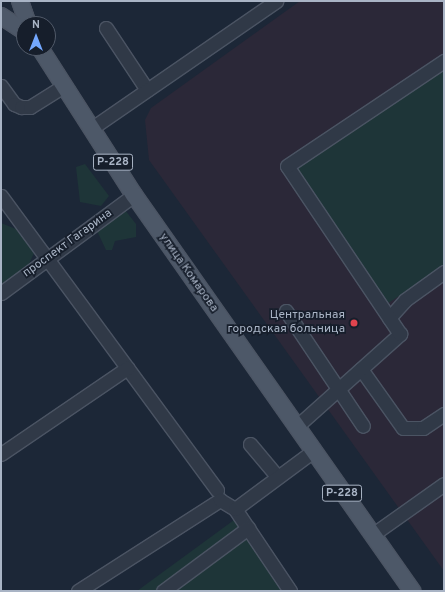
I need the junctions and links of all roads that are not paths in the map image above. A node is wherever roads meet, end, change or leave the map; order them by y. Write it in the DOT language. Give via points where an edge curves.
graph roads {
  1 [pos="20,1"];
  2 [pos="276,1"];
  3 [pos="1,16"];
  4 [pos="25,16"];
  5 [pos="16,25"];
  6 [pos="106,28"];
  7 [pos="45,56"];
  8 [pos="444,61"];
  9 [pos="1,86"];
  10 [pos="64,86"];
  11 [pos="147,90"];
  12 [pos="92,128"];
  13 [pos="134,195"];
  14 [pos="1,196"];
  15 [pos="50,258"];
  16 [pos="444,272"];
  17 [pos="1,293"];
  18 [pos="286,311"];
  19 [pos="389,318"];
  20 [pos="127,368"];
  21 [pos="361,369"];
  22 [pos="338,389"];
  23 [pos="444,414"];
  24 [pos="363,426"];
  25 [pos="296,427"];
  26 [pos="250,444"];
  27 [pos="313,451"];
  28 [pos="1,454"];
  29 [pos="276,475"];
  30 [pos="444,484"];
  31 [pos="217,490"];
  32 [pos="235,509"];
  33 [pos="248,528"];
  34 [pos="372,535"];
  35 [pos="78,591"];
  36 [pos="163,591"];
  37 [pos="290,591"];
  38 [pos="412,591"];
  1 -- 4 [label="main road"];
  2 -- 11 [label="street"];
  3 -- 5 [label="main road"];
  6 -- 11 [label="street"];
  7 -- 10 [label="main road, улица Комарова / Р-228"];
  8 -- 19 [label="street" via="287,166"];
  9 -- 10 [label="street" via="22,108 30,108"];
  10 -- 12 [label="main road, улица Комарова / Р-228"];
  11 -- 12 [label="street"];
  12 -- 13 [label="main road, улица Комарова / Р-228"];
  13 -- 15 [label="street, проспект Гагарина"];
  13 -- 25 [label="main road, улица Комарова / Р-228"];
  14 -- 15 [label="street"];
  15 -- 17 [label="street, проспект Гагарина"];
  15 -- 20 [label="street"];
  16 -- 19 [label="street" via="405,300"];
  18 -- 22 [label="street"];
  19 -- 21 [label="street" via="400,334"];
  20 -- 28 [label="street"];
  20 -- 31 [label="street"];
  21 -- 22 [label="street"];
  21 -- 23 [label="street" via="403,428 423,428"];
  22 -- 24 [label="street"];
  22 -- 25 [label="street"];
  25 -- 27 [label="main road, улица Комарова / Р-228"];
  26 -- 29 [label="street"];
  27 -- 29 [label="street"];
  27 -- 34 [label="main road, улица Комарова / Р-228"];
  29 -- 32 [label="street"];
  30 -- 34 [label="street"];
  32 -- 33 [label="street"];
  32 -- 35 [label="street" via="220,500"];
  33 -- 36 [label="street"];
  33 -- 37 [label="street"];
  34 -- 38 [label="main road, улица Комарова / Р-228"];
}
